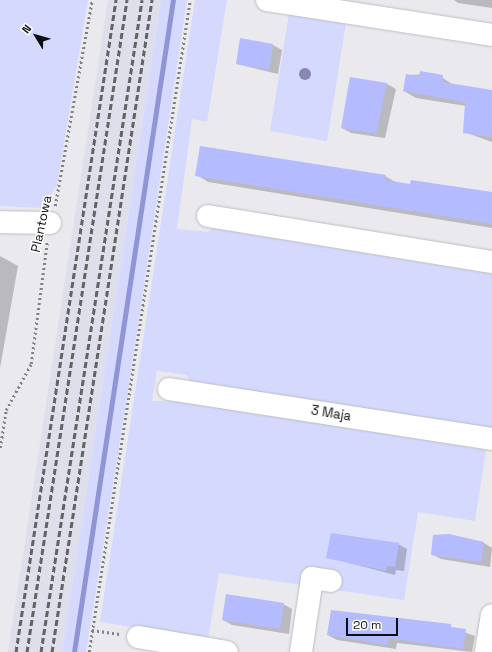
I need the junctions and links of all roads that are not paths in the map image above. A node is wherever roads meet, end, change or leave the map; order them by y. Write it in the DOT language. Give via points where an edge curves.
graph roads {
  1 [pos="267,0"];
  2 [pos="492,36"];
  3 [pos="208,216"];
  4 [pos="0,222"];
  5 [pos="50,223"];
  6 [pos="492,262"];
  7 [pos="169,389"];
  8 [pos="492,439"];
  9 [pos="331,581"];
  10 [pos="492,615"];
  11 [pos="138,637"];
  12 [pos="217,651"];
  13 [pos="301,652"];
  14 [pos="486,652"];
  1 -- 2 [label="street"];
  3 -- 6 [label="street"];
  4 -- 5 [label="street"];
  7 -- 8 [label="street, 3 Maja"];
  9 -- 13 [label="street" via="312,578"];
  10 -- 14 [label="street"];
  11 -- 12 [label="street"];
}
